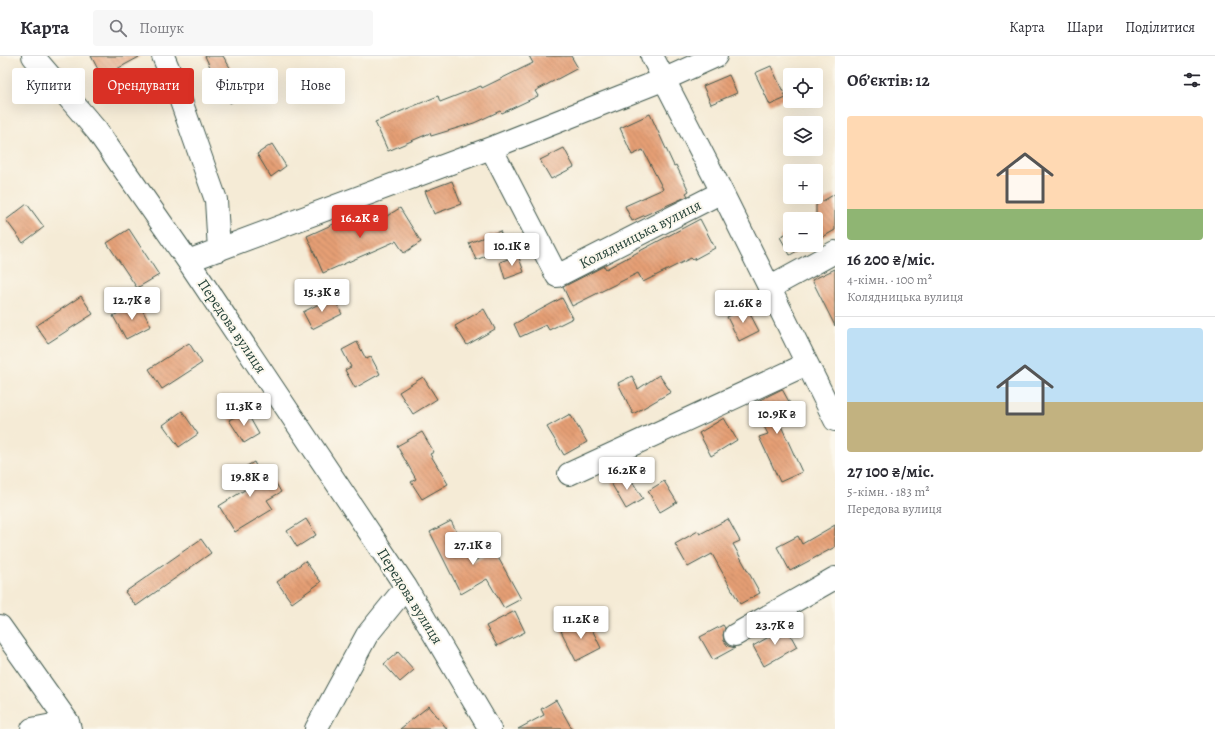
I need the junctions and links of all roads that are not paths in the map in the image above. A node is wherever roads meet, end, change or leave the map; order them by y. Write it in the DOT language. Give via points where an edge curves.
graph roads {
  1 [pos="33,56"];
  2 [pos="162,56"];
  3 [pos="652,56"];
  4 [pos="716,56"];
  5 [pos="664,79"];
  6 [pos="491,148"];
  7 [pos="722,192"];
  8 [pos="219,250"];
  9 [pos="835,252"];
  10 [pos="188,261"];
  11 [pos="769,288"];
  12 [pos="807,364"];
  13 [pos="835,420"];
  14 [pos="569,474"];
  15 [pos="835,578"];
  16 [pos="406,587"];
  17 [pos="0,626"];
  18 [pos="735,635"];
  19 [pos="69,726"];
  20 [pos="32,729"];
  21 [pos="316,729"];
  22 [pos="490,729"];
  1 -- 10 [label="street, Передова вулиця" via="97,130"];
  2 -- 8 [label="street" via="176,87 216,200"];
  3 -- 5 [label="street"];
  4 -- 5 [label="street"];
  5 -- 6 [label="street"];
  5 -- 7 [label="street"];
  6 -- 7 [label="street, Колядницька вулиця" via="557,276"];
  6 -- 8 [label="street"];
  7 -- 11 [label="street"];
  8 -- 10 [label="street"];
  9 -- 11 [label="street"];
  10 -- 16 [label="street, Передова вулиця"];
  11 -- 12 [label="street"];
  12 -- 13 [label="street"];
  12 -- 14 [label="street"];
  15 -- 18 [label="street"];
  16 -- 21 [label="street" via="367,635"];
  16 -- 22 [label="street, Передова вулиця"];
  17 -- 19 [label="street"];
  19 -- 20 [label="street"];
}
